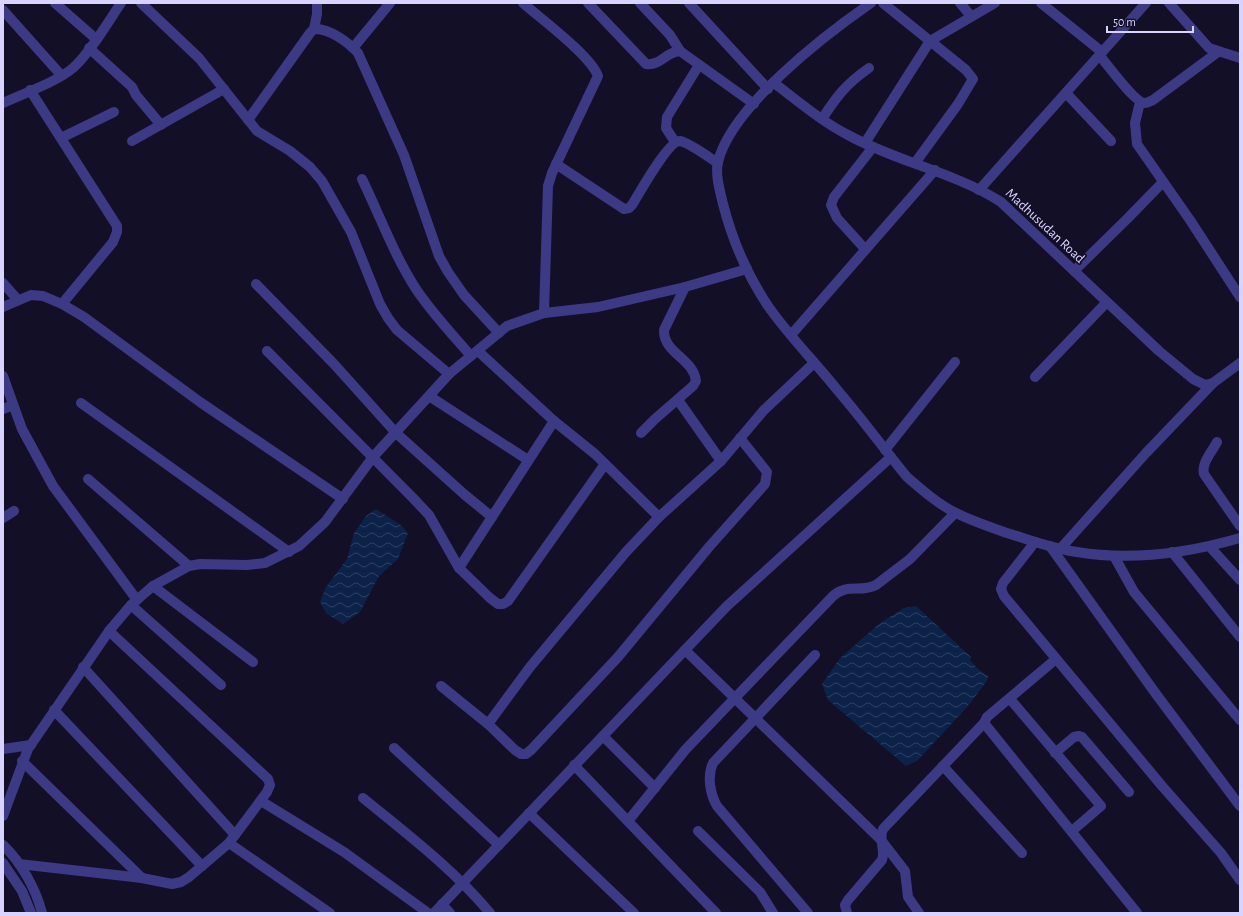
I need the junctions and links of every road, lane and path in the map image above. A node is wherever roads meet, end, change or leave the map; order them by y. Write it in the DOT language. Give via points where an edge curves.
graph roads {
  1 [pos="55,3"];
  2 [pos="121,3"];
  3 [pos="141,3"];
  4 [pos="317,3"];
  5 [pos="390,3"];
  6 [pos="523,3"];
  7 [pos="588,3"];
  8 [pos="640,3"];
  9 [pos="689,3"];
  10 [pos="871,3"];
  11 [pos="883,3"];
  12 [pos="960,3"];
  13 [pos="995,3"];
  14 [pos="1041,3"];
  15 [pos="1146,3"];
  16 [pos="1169,3"];
  17 [pos="3,10"];
  18 [pos="971,16"];
  19 [pos="314,29"];
  20 [pos="96,39"];
  21 [pos="930,41"];
  22 [pos="89,48"];
  23 [pos="353,48"];
  24 [pos="680,51"];
  25 [pos="1218,52"];
  26 [pos="1101,54"];
  27 [pos="1240,58"];
  28 [pos="700,65"];
  29 [pos="869,68"];
  30 [pos="61,75"];
  31 [pos="771,86"];
  32 [pos="224,89"];
  33 [pos="30,90"];
  34 [pos="1066,93"];
  35 [pos="1140,102"];
  36 [pos="3,103"];
  37 [pos="754,104"];
  38 [pos="114,112"];
  39 [pos="248,120"];
  40 [pos="822,120"];
  41 [pos="161,124"];
  42 [pos="61,138"];
  43 [pos="132,141"];
  44 [pos="1111,141"];
  45 [pos="675,142"];
  46 [pos="869,145"];
  47 [pos="718,163"];
  48 [pos="914,163"];
  49 [pos="556,164"];
  50 [pos="935,170"];
  51 [pos="362,179"];
  52 [pos="1163,182"];
  53 [pos="979,190"];
  54 [pos="865,249"];
  55 [pos="748,269"];
  56 [pos="1074,271"];
  57 [pos="3,283"];
  58 [pos="256,284"];
  59 [pos="684,287"];
  60 [pos="1240,297"];
  61 [pos="18,300"];
  62 [pos="1106,303"];
  63 [pos="62,304"];
  64 [pos="3,307"];
  65 [pos="544,313"];
  66 [pos="499,333"];
  67 [pos="791,335"];
  68 [pos="267,351"];
  69 [pos="474,353"];
  70 [pos="955,362"];
  71 [pos="814,363"];
  72 [pos="1240,363"];
  73 [pos="449,374"];
  74 [pos="3,376"];
  75 [pos="1035,377"];
  76 [pos="1212,383"];
  77 [pos="429,396"];
  78 [pos="678,400"];
  79 [pos="81,404"];
  80 [pos="13,405"];
  81 [pos="3,410"];
  82 [pos="554,421"];
  83 [pos="396,433"];
  84 [pos="641,433"];
  85 [pos="740,438"];
  86 [pos="1217,442"];
  87 [pos="888,454"];
  88 [pos="373,457"];
  89 [pos="528,460"];
  90 [pos="721,461"];
  91 [pos="605,464"];
  92 [pos="88,479"];
  93 [pos="343,499"];
  94 [pos="14,511"];
  95 [pos="955,513"];
  96 [pos="492,517"];
  97 [pos="659,517"];
  98 [pos="3,518"];
  99 [pos="1240,526"];
  100 [pos="1240,538"];
  101 [pos="1035,542"];
  102 [pos="1050,546"];
  103 [pos="1210,547"];
  104 [pos="1061,548"];
  105 [pos="289,552"];
  106 [pos="1172,552"];
  107 [pos="1114,556"];
  108 [pos="189,566"];
  109 [pos="459,568"];
  110 [pos="1240,580"];
  111 [pos="153,586"];
  112 [pos="134,603"];
  113 [pos="109,631"];
  114 [pos="1240,637"];
  115 [pos="685,650"];
  116 [pos="816,655"];
  117 [pos="1056,659"];
  118 [pos="253,662"];
  119 [pos="83,667"];
  120 [pos="221,685"];
  121 [pos="441,686"];
  122 [pos="734,698"];
  123 [pos="1010,699"];
  124 [pos="54,710"];
  125 [pos="755,718"];
  126 [pos="1240,720"];
  127 [pos="984,723"];
  128 [pos="488,724"];
  129 [pos="603,736"];
  130 [pos="31,744"];
  131 [pos="394,748"];
  132 [pos="3,749"];
  133 [pos="1055,753"];
  134 [pos="22,761"];
  135 [pos="574,765"];
  136 [pos="943,766"];
  137 [pos="655,788"];
  138 [pos="1129,792"];
  139 [pos="363,798"];
  140 [pos="261,801"];
  141 [pos="1240,806"];
  142 [pos="529,813"];
  143 [pos="3,816"];
  144 [pos="628,820"];
  145 [pos="698,831"];
  146 [pos="1072,831"];
  147 [pos="235,835"];
  148 [pos="881,840"];
  149 [pos="229,843"];
  150 [pos="3,845"];
  151 [pos="499,845"];
  152 [pos="1022,853"];
  153 [pos="3,863"];
  154 [pos="19,864"];
  155 [pos="202,866"];
  156 [pos="142,878"];
  157 [pos="1240,880"];
  158 [pos="462,883"];
  159 [pos="442,904"];
  160 [pos="31,913"];
  161 [pos="42,913"];
  162 [pos="330,913"];
  163 [pos="428,913"];
  164 [pos="434,913"];
  165 [pos="450,913"];
  166 [pos="490,913"];
  167 [pos="634,913"];
  168 [pos="716,913"];
  169 [pos="773,913"];
  170 [pos="808,913"];
  171 [pos="847,913"];
  172 [pos="919,913"];
  173 [pos="1137,913"];
  1 -- 20 [label="street"];
  2 -- 20 [label="street"];
  3 -- 32 [label="street" via="199,58"];
  4 -- 19 [label="street"];
  5 -- 23 [label="street"];
  6 -- 49 [label="street" via="575,49 598,76"];
  7 -- 24 [label="street" via="646,64 654,65 672,52"];
  8 -- 24 [label="street" via="670,35"];
  9 -- 31 [label="street, Madhusudan Road"];
  10 -- 31 [label="street" via="806,52"];
  11 -- 21 [label="street"];
  12 -- 18 [label="street"];
  13 -- 18 [label="street"];
  14 -- 26 [label="street"];
  15 -- 26 [label="street"];
  16 -- 25 [label="street" via="1199,39"];
  17 -- 30 [label="street"];
  18 -- 21 [label="street"];
  19 -- 23 [label="street" via="326,31"];
  19 -- 39 [label="street"];
  20 -- 22 [label="street"];
  21 -- 46 [label="street"];
  21 -- 48 [label="street" via="966,70 973,79 958,104"];
  22 -- 30 [label="street" via="73,68"];
  22 -- 41 [label="street" via="132,87"];
  23 -- 66 [label="street" via="404,155 439,256 464,296"];
  24 -- 28 [label="street"];
  25 -- 27 [label="street"];
  25 -- 35 [label="street" via="1153,100"];
  26 -- 34 [label="street"];
  26 -- 35 [label="street"];
  28 -- 37 [label="street"];
  28 -- 45 [label="street" via="667,117 666,128"];
  29 -- 40 [label="street" via="850,82"];
  30 -- 33 [label="street"];
  31 -- 37 [label="street"];
  31 -- 40 [label="street, Madhusudan Road"];
  32 -- 39 [label="street"];
  32 -- 41 [label="street"];
  33 -- 36 [label="street"];
  33 -- 42 [label="street"];
  34 -- 44 [label="street"];
  34 -- 53 [label="street"];
  35 -- 52 [label="street" via="1135,123 1137,144"];
  37 -- 47 [label="street" via="740,119"];
  38 -- 42 [label="street"];
  39 -- 73 [label="street" via="256,130 310,167 322,181 351,232 388,318 397,330"];
  40 -- 46 [label="street, Madhusudan Road"];
  41 -- 43 [label="street"];
  42 -- 63 [label="street" via="117,226 113,242"];
  45 -- 47 [label="street" via="680,141"];
  45 -- 49 [label="street" via="629,208 624,209"];
  46 -- 48 [label="street, Madhusudan Road"];
  46 -- 54 [label="street" via="831,205 837,218"];
  47 -- 55 [label="street" via="719,186 726,214"];
  48 -- 50 [label="street, Madhusudan Road"];
  49 -- 65 [label="street" via="548,186"];
  50 -- 53 [label="street, Madhusudan Road"];
  50 -- 54 [label="street"];
  51 -- 69 [label="street" via="406,273 429,307"];
  52 -- 56 [label="street"];
  52 -- 60 [label="street"];
  53 -- 56 [label="street, Madhusudan Road" via="1001,202 1014,213"];
  54 -- 67 [label="street"];
  55 -- 59 [label="street"];
  55 -- 67 [label="street" via="768,306"];
  56 -- 62 [label="street, Madhusudan Road"];
  57 -- 61 [label="street"];
  58 -- 83 [label="street" via="334,364"];
  59 -- 65 [label="street" via="598,306"];
  59 -- 78 [label="street" via="664,330 666,344 696,376 693,386"];
  61 -- 63 [label="street" via="31,295 43,296"];
  61 -- 64 [label="street"];
  62 -- 75 [label="street"];
  62 -- 76 [label="street, Madhusudan Road" via="1193,379 1205,385"];
  63 -- 93 [label="street"];
  65 -- 66 [label="street" via="507,326"];
  66 -- 69 [label="street"];
  67 -- 71 [label="street"];
  68 -- 88 [label="street"];
  69 -- 73 [label="street"];
  69 -- 82 [label="street"];
  70 -- 87 [label="street"];
  71 -- 85 [label="street" via="764,410"];
  71 -- 87 [label="street"];
  72 -- 76 [label="street"];
  73 -- 77 [label="street"];
  74 -- 80 [label="street"];
  76 -- 104 [label="street" via="1146,452"];
  77 -- 83 [label="street"];
  77 -- 89 [label="street"];
  78 -- 84 [label="street"];
  78 -- 90 [label="street"];
  79 -- 105 [label="street"];
  80 -- 81 [label="street"];
  80 -- 112 [label="street" via="22,429 53,486"];
  82 -- 89 [label="street"];
  82 -- 91 [label="street"];
  83 -- 88 [label="street"];
  83 -- 96 [label="street"];
  85 -- 90 [label="street"];
  85 -- 128 [label="street" via="767,472 765,484 618,657 526,754 520,754"];
  86 -- 99 [label="street" via="1205,463 1204,474"];
  87 -- 95 [label="street" via="907,477"];
  87 -- 115 [label="street" via="727,606"];
  88 -- 93 [label="street"];
  88 -- 109 [label="street" via="429,515"];
  89 -- 96 [label="street"];
  90 -- 97 [label="street"];
  91 -- 97 [label="street"];
  91 -- 109 [label="street" via="508,601 498,604"];
  92 -- 108 [label="street"];
  93 -- 105 [label="street" via="326,522"];
  94 -- 98 [label="street"];
  95 -- 101 [label="street"];
  95 -- 122 [label="street" via="910,559 871,588 845,588 836,593"];
  96 -- 109 [label="street"];
  97 -- 128 [label="street" via="626,552 530,667"];
  100 -- 103 [label="street"];
  101 -- 102 [label="street"];
  101 -- 117 [label="street" via="1001,589"];
  102 -- 104 [label="street"];
  102 -- 141 [label="street"];
  103 -- 106 [label="street"];
  103 -- 110 [label="street"];
  104 -- 107 [label="street"];
  105 -- 108 [label="street" via="265,563"];
  106 -- 107 [label="street"];
  106 -- 114 [label="street"];
  107 -- 126 [label="street" via="1134,592"];
  108 -- 111 [label="street"];
  111 -- 112 [label="street"];
  111 -- 118 [label="street"];
  112 -- 113 [label="street"];
  112 -- 120 [label="street"];
  113 -- 119 [label="street"];
  113 -- 140 [label="street" via="268,779 270,785"];
  115 -- 122 [label="street"];
  115 -- 129 [label="street"];
  116 -- 125 [label="street"];
  117 -- 123 [label="street"];
  117 -- 157 [label="street" via="1221,853"];
  119 -- 124 [label="street"];
  119 -- 147 [label="street"];
  121 -- 128 [label="street"];
  122 -- 125 [label="street"];
  122 -- 137 [label="street" via="686,749"];
  123 -- 127 [label="street" via="987,717"];
  123 -- 133 [label="street"];
  124 -- 130 [label="street"];
  124 -- 155 [label="street"];
  125 -- 148 [label="street"];
  125 -- 170 [label="street" via="713,763 710,776 714,800"];
  127 -- 136 [label="street"];
  127 -- 146 [label="street"];
  129 -- 135 [label="street"];
  129 -- 137 [label="street"];
  130 -- 132 [label="street"];
  130 -- 134 [label="street"];
  131 -- 151 [label="street"];
  133 -- 138 [label="street" via="1074,737 1082,737"];
  133 -- 146 [label="street" via="1101,806"];
  134 -- 143 [label="street"];
  134 -- 156 [label="street"];
  135 -- 142 [label="street"];
  135 -- 144 [label="street"];
  136 -- 148 [label="street" via="893,817 883,829"];
  136 -- 152 [label="street"];
  137 -- 144 [label="street"];
  139 -- 158 [label="street"];
  140 -- 147 [label="street"];
  140 -- 163 [label="street" via="344,852"];
  142 -- 151 [label="street"];
  142 -- 167 [label="street"];
  144 -- 168 [label="street"];
  145 -- 169 [label="street" via="760,892"];
  146 -- 173 [label="street"];
  147 -- 149 [label="street"];
  148 -- 171 [label="street" via="884,855 882,860 848,900 845,905"];
  148 -- 172 [label="street" via="905,871 908,897"];
  149 -- 155 [label="street"];
  149 -- 162 [label="street"];
  150 -- 154 [label="street"];
  151 -- 158 [label="street"];
  153 -- 160 [label="street" via="22,891"];
  154 -- 156 [label="street"];
  154 -- 161 [label="street"];
  155 -- 156 [label="street" via="189,877 172,884"];
  158 -- 159 [label="street"];
  158 -- 166 [label="street"];
  159 -- 164 [label="street"];
  159 -- 165 [label="street"];
}
